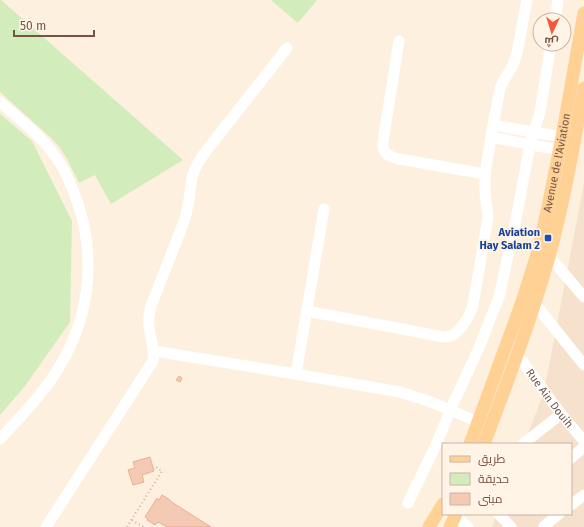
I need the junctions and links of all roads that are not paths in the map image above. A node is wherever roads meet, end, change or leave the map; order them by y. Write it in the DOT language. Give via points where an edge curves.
graph roads {
  1 [pos="527,0"];
  2 [pos="558,0"];
  3 [pos="556,12"];
  4 [pos="584,13"];
  5 [pos="399,41"];
  6 [pos="287,48"];
  7 [pos="550,52"];
  8 [pos="584,88"];
  9 [pos="0,102"];
  10 [pos="582,113"];
  11 [pos="493,125"];
  12 [pos="533,132"];
  13 [pos="491,137"];
  14 [pos="562,137"];
  15 [pos="530,145"];
  16 [pos="559,150"];
  17 [pos="485,174"];
  18 [pos="324,209"];
  19 [pos="549,256"];
  20 [pos="584,297"];
  21 [pos="534,304"];
  22 [pos="307,311"];
  23 [pos="154,351"];
  24 [pos="517,354"];
  25 [pos="584,365"];
  26 [pos="296,374"];
  27 [pos="450,410"];
  28 [pos="561,414"];
  29 [pos="478,422"];
  30 [pos="0,439"];
  31 [pos="584,440"];
  32 [pos="470,443"];
  33 [pos="484,443"];
  34 [pos="523,443"];
  35 [pos="584,447"];
  36 [pos="572,457"];
  37 [pos="584,495"];
  38 [pos="408,503"];
  39 [pos="572,504"];
  40 [pos="442,506"];
  41 [pos="500,515"];
  42 [pos="558,515"];
  43 [pos="454,519"];
  44 [pos="544,526"];
  45 [pos="46,527"];
  46 [pos="429,527"];
  47 [pos="468,527"];
  48 [pos="511,527"];
  1 -- 11 [label="street" via="517,53 500,89"];
  2 -- 3 [label="street"];
  4 -- 14 [label="main road, Avenue de l'Aviation"];
  5 -- 17 [label="street" via="383,141 385,153 398,159"];
  6 -- 23 [label="street" via="195,168 184,219 149,313"];
  7 -- 12 [label="street" via="540,112"];
  8 -- 10 [label="main road, Avenue de l'Aviation"];
  9 -- 30 [label="street" via="43,141 61,164 82,218 89,260 85,304 69,350 52,379"];
  10 -- 19 [label="main road, Avenue de l'Aviation"];
  11 -- 12 [label="street"];
  11 -- 13 [label="street"];
  12 -- 14 [label="street"];
  12 -- 15 [label="street"];
  13 -- 15 [label="street"];
  13 -- 17 [label="street"];
  14 -- 16 [label="main road, Avenue de l'Aviation"];
  15 -- 16 [label="street"];
  15 -- 27 [label="street" via="499,297"];
  16 -- 29 [label="main road, Avenue de l'Aviation" via="536,258"];
  17 -- 22 [label="street" via="488,217 474,300 469,314 456,334 444,337"];
  18 -- 22 [label="street"];
  19 -- 20 [label="street"];
  19 -- 21 [label="main road, Avenue de l'Aviation"];
  21 -- 24 [label="main road, Avenue de l'Aviation"];
  21 -- 25 [label="street"];
  22 -- 26 [label="street"];
  23 -- 26 [label="street"];
  23 -- 45 [label="street" via="150,366"];
  24 -- 28 [label="street, Rue Ain Douih"];
  24 -- 33 [label="main road, Avenue de l'Aviation"];
  26 -- 27 [label="street" via="400,392"];
  27 -- 29 [label="street"];
  27 -- 38 [label="street"];
  28 -- 31 [label="street, Rue Ain Douih"];
  28 -- 34 [label="street"];
  29 -- 32 [label="main road, Avenue de l'Aviation"];
  35 -- 36 [label="street"];
  37 -- 39 [label="street"];
  40 -- 46 [label="main road"];
  41 -- 48 [label="street"];
  42 -- 44 [label="street"];
  43 -- 47 [label="street"];
}
